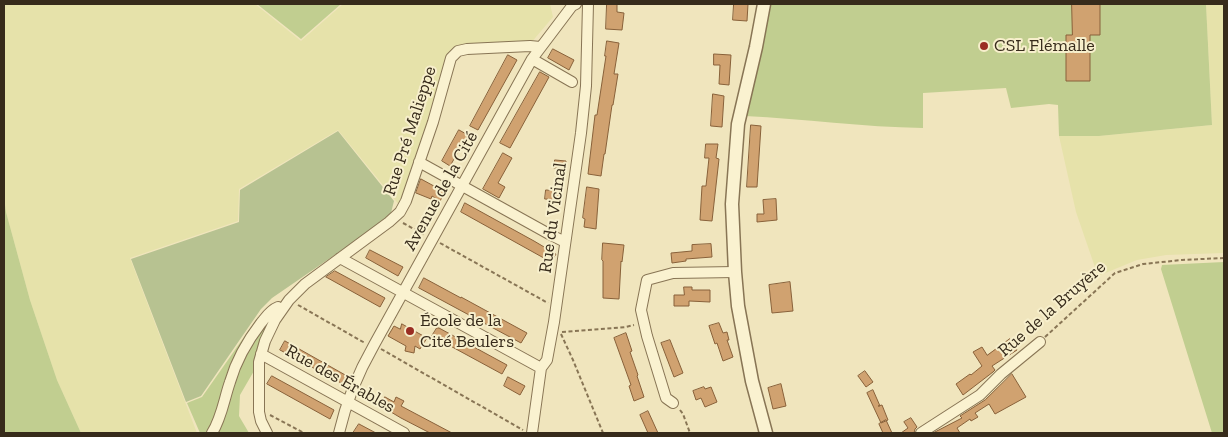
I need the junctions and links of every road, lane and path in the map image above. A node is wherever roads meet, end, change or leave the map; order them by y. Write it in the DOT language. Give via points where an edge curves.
graph roads {
  1 [pos="576,4"];
  2 [pos="588,4"];
  3 [pos="764,4"];
  4 [pos="540,47"];
  5 [pos="532,59"];
  6 [pos="572,82"];
  7 [pos="419,162"];
  8 [pos="462,186"];
  9 [pos="395,217"];
  10 [pos="432,239"];
  11 [pos="565,242"];
  12 [pos="340,258"];
  13 [pos="1224,258"];
  14 [pos="735,272"];
  15 [pos="403,292"];
  16 [pos="289,300"];
  17 [pos="556,308"];
  18 [pos="282,310"];
  19 [pos="644,322"];
  20 [pos="1040,342"];
  21 [pos="373,346"];
  22 [pos="261,354"];
  23 [pos="541,368"];
  24 [pos="348,402"];
  25 [pos="673,403"];
  26 [pos="259,410"];
  27 [pos="212,433"];
  28 [pos="267,433"];
  29 [pos="304,433"];
  30 [pos="340,433"];
  31 [pos="404,433"];
  32 [pos="531,433"];
  33 [pos="602,433"];
  34 [pos="690,433"];
  35 [pos="766,433"];
  36 [pos="921,433"];
  1 -- 4 [label="street, Avenue de la Cité"];
  2 -- 11 [label="street, Rue du Vicinal" via="584,106"];
  3 -- 14 [label="street" via="738,124 732,204"];
  4 -- 5 [label="street, Avenue de la Cité"];
  4 -- 7 [label="street, Rue Pré Malieppe" via="467,49 454,54"];
  5 -- 6 [label="street"];
  5 -- 8 [label="street, Avenue de la Cité"];
  7 -- 8 [label="street"];
  7 -- 9 [label="street, Rue Pré Malieppe" via="403,207"];
  8 -- 10 [label="street, Avenue de la Cité"];
  8 -- 11 [label="street"];
  9 -- 10 [label="path"];
  9 -- 12 [label="street, Rue Pré Malieppe"];
  10 -- 15 [label="street, Avenue de la Cité"];
  10 -- 17 [label="path"];
  11 -- 17 [label="street, Rue du Vicinal"];
  12 -- 15 [label="street"];
  12 -- 16 [label="street, Rue Pré Malieppe"];
  13 -- 20 [label="path, Rue de la Bruyère" via="1143,264 1115,273"];
  14 -- 19 [label="street" via="673,273 647,280 641,310"];
  14 -- 35 [label="street" via="752,382"];
  15 -- 21 [label="street, Avenue de la Cité"];
  15 -- 23 [label="street"];
  16 -- 18 [label="street, Rue Pré Malieppe"];
  16 -- 21 [label="path"];
  17 -- 23 [label="street, Rue du Vicinal" via="547,360"];
  18 -- 22 [label="street, Rue Pré Malieppe" via="269,331"];
  18 -- 27 [label="street, Rue Pré Malieppe" via="274,308 248,342 230,380"];
  19 -- 25 [label="street" via="666,398"];
  19 -- 33 [label="path" via="626,327 560,332"];
  20 -- 36 [label="street, Rue de la Bruyère" via="980,394"];
  21 -- 24 [label="street, Avenue de la Cité"];
  21 -- 32 [label="path"];
  22 -- 24 [label="street, Rue des Érables"];
  22 -- 26 [label="street, Rue Pré Malieppe"];
  23 -- 32 [label="street, Rue du Vicinal"];
  24 -- 30 [label="street, Avenue de la Cité"];
  24 -- 31 [label="street, Rue des Érables"];
  25 -- 34 [label="path" via="683,414"];
  26 -- 28 [label="street, Rue Pré Malieppe"];
  26 -- 29 [label="path"];
}
